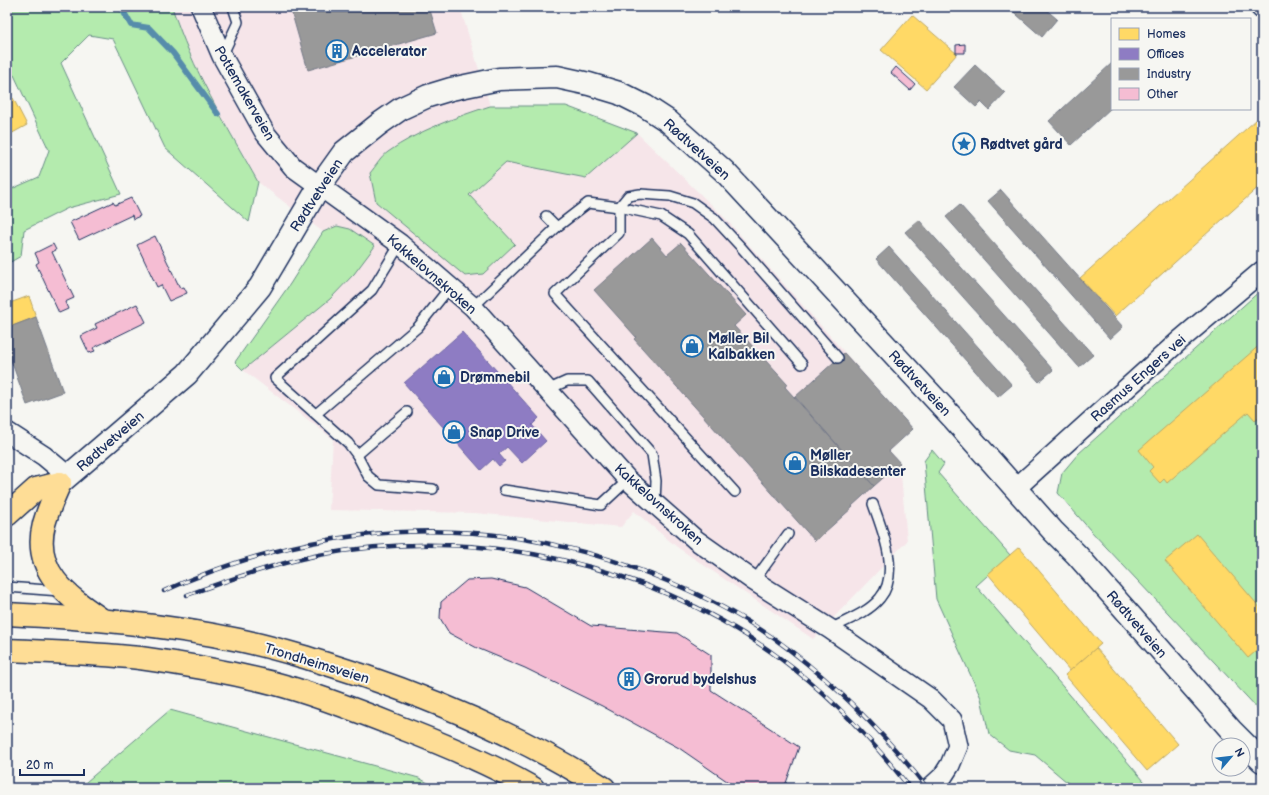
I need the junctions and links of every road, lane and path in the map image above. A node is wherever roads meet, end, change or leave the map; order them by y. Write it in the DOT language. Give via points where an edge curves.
graph roads {
  1 [pos="201,7"];
  2 [pos="233,7"];
  3 [pos="222,56"];
  4 [pos="319,187"];
  5 [pos="618,207"];
  6 [pos="546,216"];
  7 [pos="556,227"];
  8 [pos="400,244"];
  9 [pos="1262,271"];
  10 [pos="450,287"];
  11 [pos="473,307"];
  12 [pos="838,358"];
  13 [pos="802,364"];
  14 [pos="547,390"];
  15 [pos="407,412"];
  16 [pos="316,414"];
  17 [pos="7,432"];
  18 [pos="357,455"];
  19 [pos="64,480"];
  20 [pos="628,480"];
  21 [pos="1016,488"];
  22 [pos="433,489"];
  23 [pos="504,490"];
  24 [pos="735,492"];
  25 [pos="655,504"];
  26 [pos="873,504"];
  27 [pos="7,515"];
  28 [pos="788,534"];
  29 [pos="754,582"];
  30 [pos="7,587"];
  31 [pos="63,591"];
  32 [pos="7,614"];
  33 [pos="102,619"];
  34 [pos="830,629"];
  35 [pos="7,650"];
  36 [pos="1262,761"];
  37 [pos="533,788"];
  38 [pos="604,788"];
  39 [pos="930,788"];
  1 -- 3 [label="street, Pottemakerveien"];
  2 -- 3 [label="lane" via="238,22"];
  3 -- 4 [label="street, Pottemakerveien" via="265,134 293,167"];
  4 -- 8 [label="street, Kakkelovnskroken"];
  4 -- 19 [label="street, Rødtvetveien" via="260,286 187,374"];
  4 -- 21 [label="street, Rødtvetveien" via="344,152 402,108 428,96 499,79 557,77 619,93 668,121 724,171"];
  5 -- 7 [label="lane" via="588,203"];
  5 -- 12 [label="lane" via="628,196 640,194 670,196 693,203 714,218"];
  5 -- 13 [label="lane" via="661,216 688,234"];
  5 -- 24 [label="lane" via="619,233 555,294"];
  6 -- 7 [label="lane"];
  7 -- 11 [label="lane"];
  8 -- 10 [label="street, Kakkelovnskroken"];
  8 -- 16 [label="lane" via="372,290 275,378"];
  9 -- 21 [label="street, Rasmus Engers vei" via="1179,341"];
  10 -- 11 [label="street, Kakkelovnskroken"];
  10 -- 16 [label="lane" via="418,327"];
  11 -- 14 [label="street, Kakkelovnskroken"];
  14 -- 20 [label="street, Kakkelovnskroken"];
  14 -- 25 [label="lane" via="567,381 588,381 652,454 656,481"];
  15 -- 18 [label="lane"];
  16 -- 18 [label="lane" via="348,443"];
  17 -- 19 [label="street" via="44,456"];
  18 -- 22 [label="lane" via="368,476 379,485"];
  19 -- 27 [label="highway" via="36,489"];
  19 -- 31 [label="highway" via="44,524 41,540 45,565"];
  20 -- 23 [label="lane" via="601,505"];
  20 -- 25 [label="street, Kakkelovnskroken"];
  21 -- 36 [label="street, Rødtvetveien" via="1231,730"];
  25 -- 29 [label="street, Kakkelovnskroken" via="696,540"];
  26 -- 34 [label="lane" via="887,546 890,566 887,583 881,598 870,608"];
  28 -- 29 [label="lane"];
  29 -- 34 [label="street, Kakkelovnskroken"];
  30 -- 31 [label="lane"];
  31 -- 33 [label="highway"];
  32 -- 33 [label="highway, Trondheimsveien"];
  33 -- 38 [label="highway, Trondheimsveien" via="241,640 324,662 442,705 532,747"];
  34 -- 39 [label="street, Kakkelovnskroken" via="931,699 952,720 958,746 943,776"];
  35 -- 37 [label="highway" via="139,658 274,683 428,738"];
}
